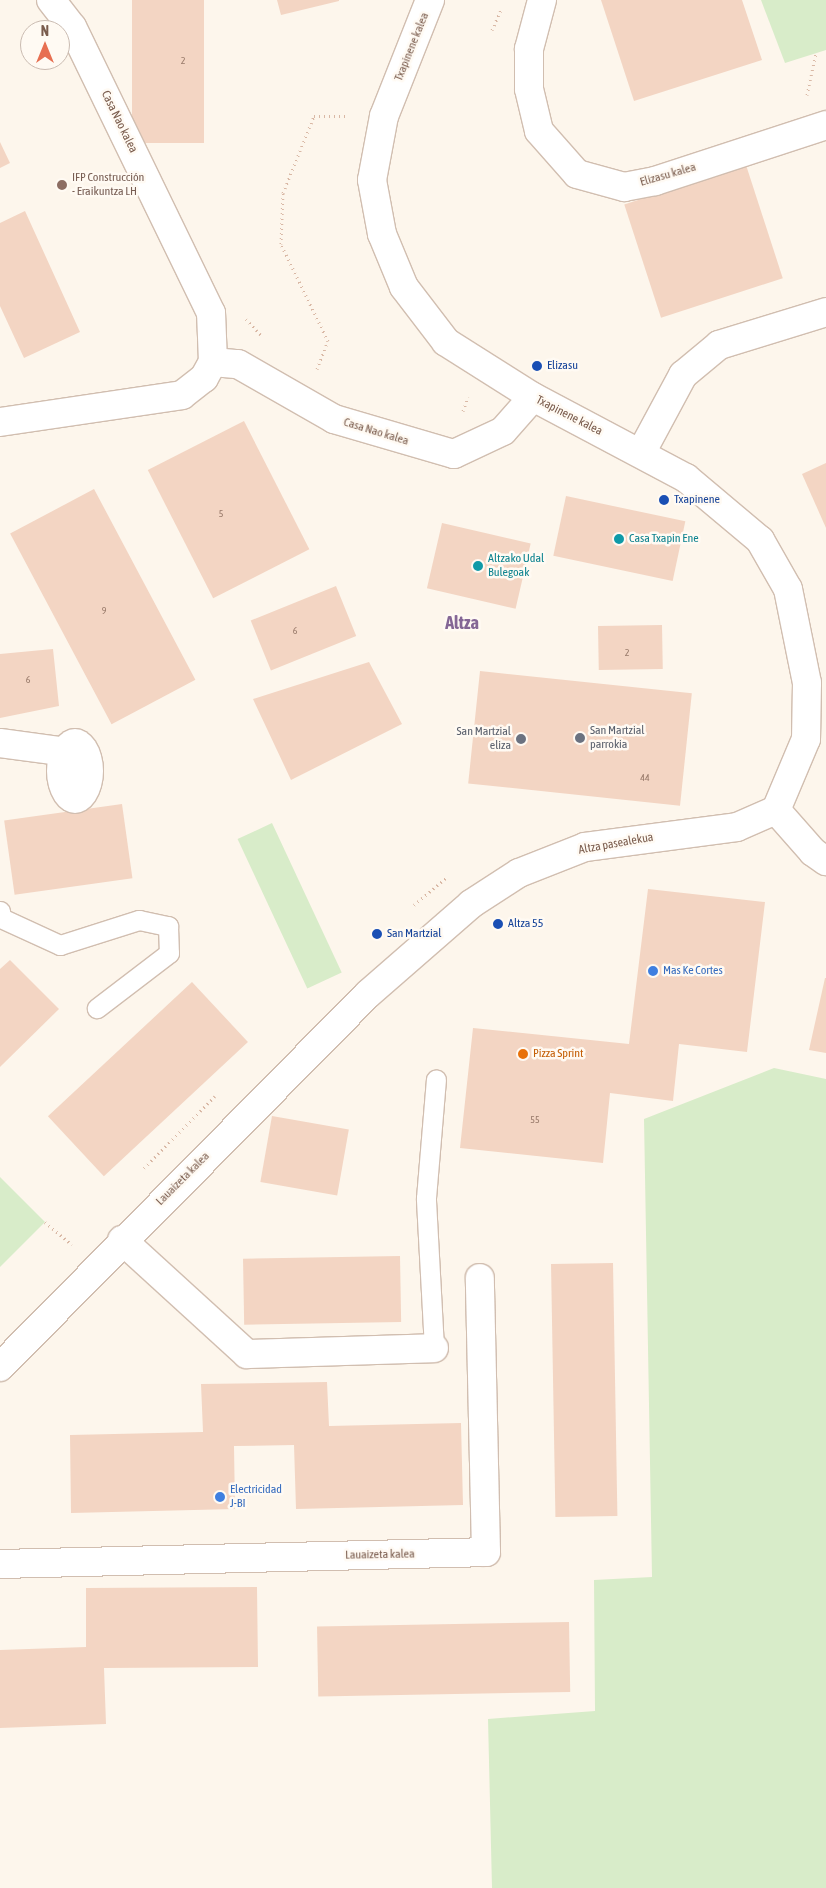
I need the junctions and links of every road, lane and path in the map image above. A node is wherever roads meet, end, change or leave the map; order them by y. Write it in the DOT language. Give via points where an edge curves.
graph roads {
  1 [pos="51,0"];
  2 [pos="430,0"];
  3 [pos="506,0"];
  4 [pos="542,0"];
  5 [pos="492,30"];
  6 [pos="314,116"];
  7 [pos="826,125"];
  8 [pos="826,312"];
  9 [pos="246,319"];
  10 [pos="267,342"];
  11 [pos="213,362"];
  12 [pos="313,378"];
  13 [pos="468,397"];
  14 [pos="533,397"];
  15 [pos="453,416"];
  16 [pos="0,422"];
  17 [pos="641,453"];
  18 [pos="0,743"];
  19 [pos="60,751"];
  20 [pos="776,810"];
  21 [pos="826,861"];
  22 [pos="0,911"];
  23 [pos="368,994"];
  24 [pos="98,1008"];
  25 [pos="436,1079"];
  26 [pos="45,1222"];
  27 [pos="122,1240"];
  28 [pos="72,1246"];
  29 [pos="480,1278"];
  30 [pos="434,1348"];
  31 [pos="0,1367"];
  32 [pos="0,1564"];
  1 -- 11 [label="street, Casa Nao kalea" via="72,27 211,313"];
  2 -- 14 [label="street, Txapinene kalea" via="384,116 372,180 382,234 404,287 446,342"];
  3 -- 5 [label="path"];
  4 -- 7 [label="street, Elizasu kalea" via="529,49 529,89 539,131 576,174 624,187 655,181"];
  6 -- 12 [label="path" via="283,193 281,244 328,340"];
  8 -- 17 [label="street" via="719,345 683,375"];
  9 -- 10 [label="path"];
  11 -- 14 [label="street, Casa Nao kalea" via="238,364 334,419 454,454 503,431"];
  11 -- 16 [label="street" via="204,378 182,395"];
  13 -- 15 [label="path" via="461,414"];
  14 -- 17 [label="street, Txapinene kalea"];
  17 -- 20 [label="street, Txapinene kalea" via="686,478 753,534 788,589 807,683 806,739"];
  18 -- 19 [label="street"];
  20 -- 21 [label="street" via="812,852"];
  20 -- 23 [label="street, Altza pasealekua" via="736,827 585,847 519,872 464,910"];
  22 -- 24 [label="lane" via="1,918 60,945 139,920 168,926 169,953"];
  23 -- 27 [label="street, Lauaizeta kalea"];
  25 -- 30 [label="lane" via="426,1198"];
  26 -- 28 [label="path"];
  27 -- 30 [label="street" via="247,1354"];
  27 -- 31 [label="street, Lauaizeta kalea"];
  29 -- 32 [label="street, Lauaizeta kalea" via="486,1552"];
}
